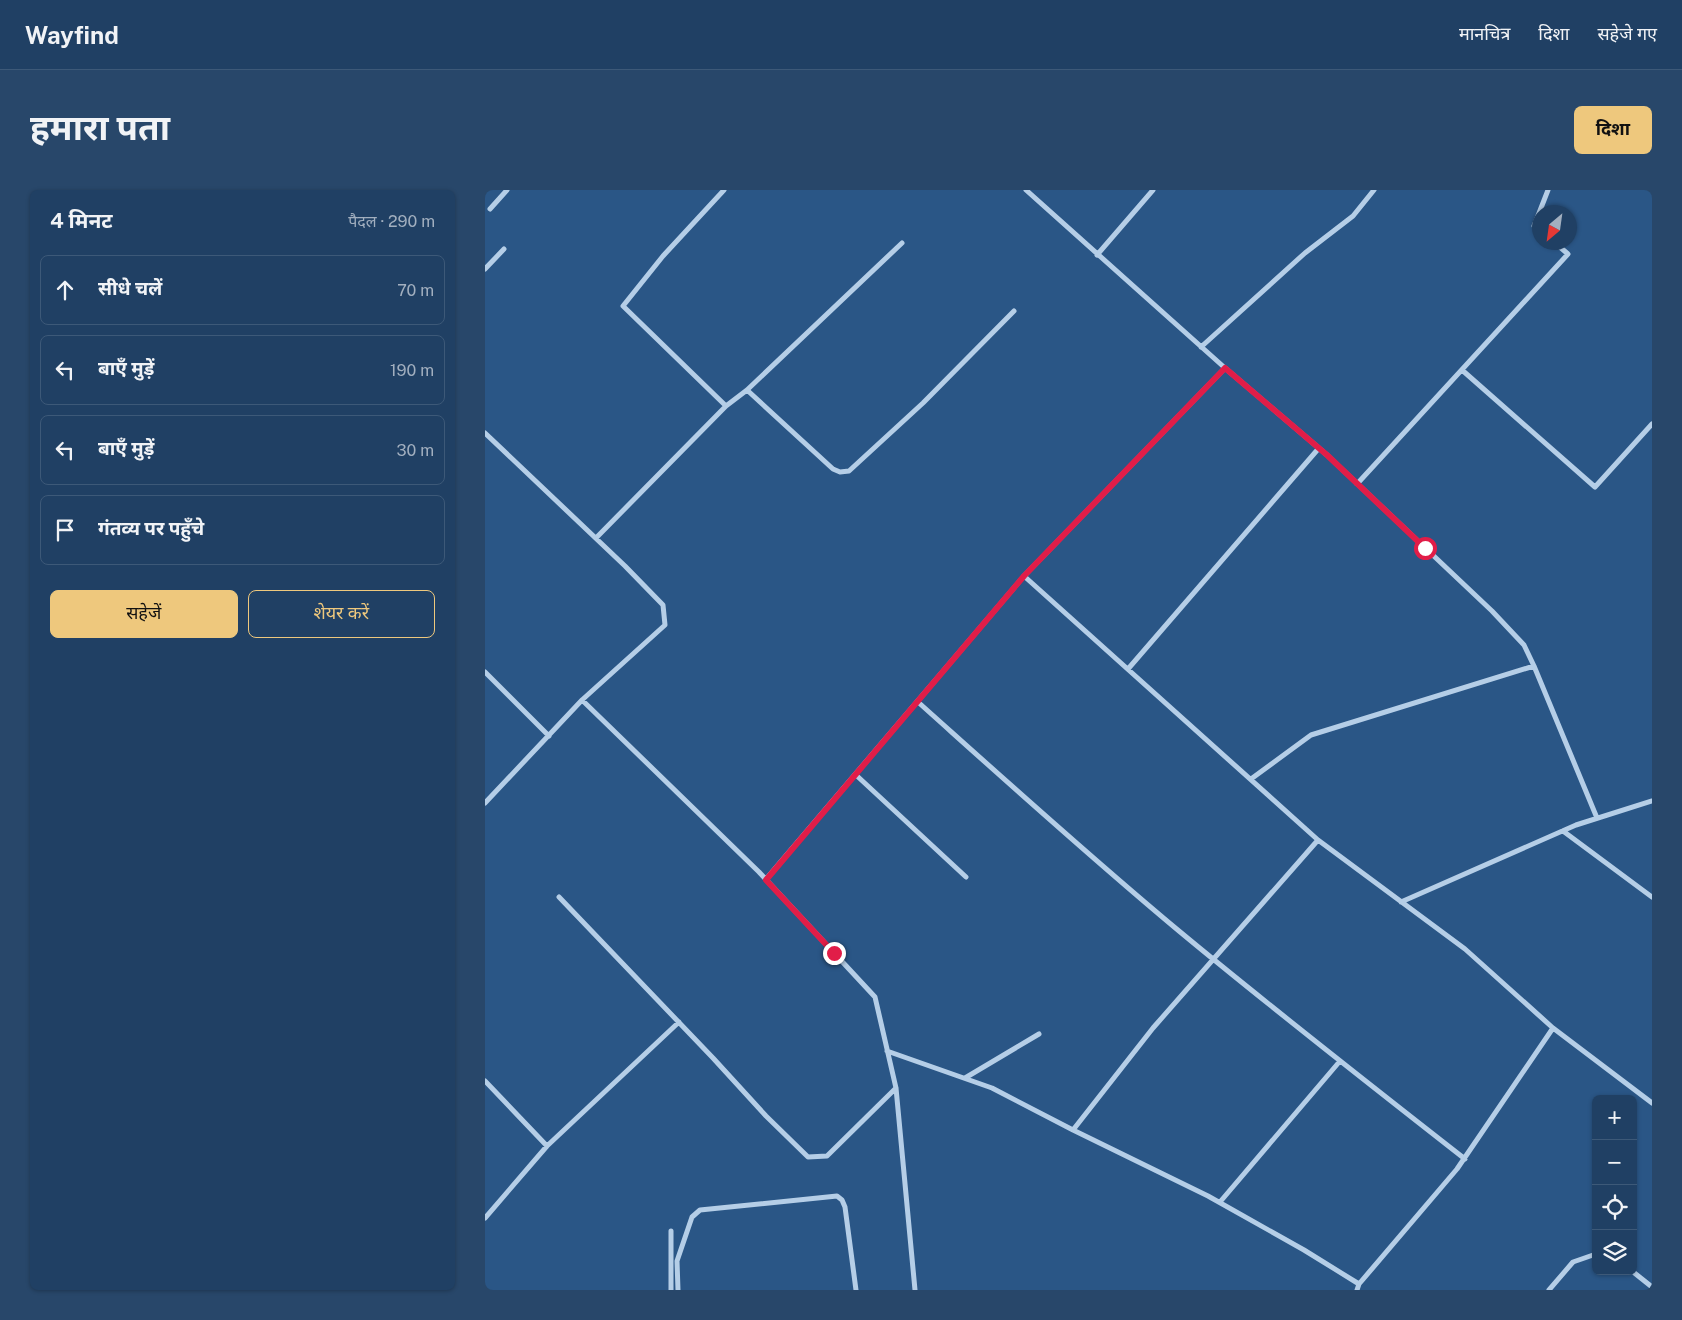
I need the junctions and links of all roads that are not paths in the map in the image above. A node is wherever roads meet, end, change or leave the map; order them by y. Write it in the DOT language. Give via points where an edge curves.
graph roads {
  1 [pos="507,190"];
  2 [pos="724,190"];
  3 [pos="1026,190"];
  4 [pos="1153,190"];
  5 [pos="1374,190"];
  6 [pos="1548,190"];
  7 [pos="1542,205"];
  8 [pos="490,209"];
  9 [pos="902,244"];
  10 [pos="504,249"];
  11 [pos="1563,250"];
  12 [pos="1097,254"];
  13 [pos="485,269"];
  14 [pos="1014,311"];
  15 [pos="1201,347"];
  16 [pos="1225,368"];
  17 [pos="1462,370"];
  18 [pos="747,390"];
  19 [pos="726,406"];
  20 [pos="1652,424"];
  21 [pos="485,433"];
  22 [pos="1319,448"];
  23 [pos="1357,484"];
  24 [pos="596,538"];
  25 [pos="1024,576"];
  26 [pos="1534,666"];
  27 [pos="1128,669"];
  28 [pos="485,672"];
  29 [pos="582,700"];
  30 [pos="918,702"];
  31 [pos="549,736"];
  32 [pos="856,775"];
  33 [pos="1251,779"];
  34 [pos="1652,801"];
  35 [pos="485,804"];
  36 [pos="1597,818"];
  37 [pos="1563,831"];
  38 [pos="1319,840"];
  39 [pos="966,876"];
  40 [pos="766,880"];
  41 [pos="559,897"];
  42 [pos="1652,897"];
  43 [pos="1401,902"];
  44 [pos="1213,960"];
  45 [pos="679,1022"];
  46 [pos="1553,1028"];
  47 [pos="1039,1034"];
  48 [pos="887,1050"];
  49 [pos="1340,1061"];
  50 [pos="965,1078"];
  51 [pos="485,1082"];
  52 [pos="896,1088"];
  53 [pos="1652,1103"];
  54 [pos="1073,1130"];
  55 [pos="547,1146"];
  56 [pos="1465,1159"];
  57 [pos="1220,1202"];
  58 [pos="485,1218"];
  59 [pos="671,1231"];
  60 [pos="1592,1255"];
  61 [pos="1637,1275"];
  62 [pos="1358,1287"];
  63 [pos="1652,1287"];
  64 [pos="671,1290"];
  65 [pos="678,1290"];
  66 [pos="856,1290"];
  67 [pos="915,1290"];
  68 [pos="1549,1290"];
  1 -- 8 [label="street"];
  2 -- 19 [label="street" via="663,256 623,306"];
  3 -- 12 [label="street"];
  4 -- 12 [label="street"];
  5 -- 15 [label="street" via="1353,216 1305,253"];
  6 -- 7 [label="street"];
  9 -- 18 [label="street"];
  10 -- 13 [label="street"];
  11 -- 17 [label="street" via="1568,254"];
  12 -- 15 [label="street"];
  14 -- 18 [label="street" via="923,403 849,471 833,469"];
  15 -- 16 [label="street"];
  16 -- 22 [label="street"];
  16 -- 25 [label="street"];
  17 -- 20 [label="street" via="1595,487"];
  17 -- 23 [label="street"];
  18 -- 19 [label="street"];
  19 -- 24 [label="street"];
  21 -- 24 [label="street"];
  22 -- 23 [label="street"];
  22 -- 27 [label="street"];
  23 -- 26 [label="street" via="1511,631 1524,645"];
  24 -- 29 [label="street" via="663,605 665,625"];
  25 -- 27 [label="street"];
  25 -- 30 [label="street"];
  26 -- 33 [label="street" via="1311,735"];
  26 -- 36 [label="street"];
  27 -- 33 [label="street"];
  28 -- 31 [label="street"];
  29 -- 31 [label="street"];
  29 -- 40 [label="street"];
  30 -- 32 [label="street"];
  30 -- 44 [label="street" via="1065,834"];
  31 -- 35 [label="street"];
  32 -- 39 [label="street"];
  32 -- 40 [label="street"];
  33 -- 38 [label="street"];
  34 -- 36 [label="street"];
  36 -- 37 [label="street"];
  37 -- 42 [label="street"];
  37 -- 43 [label="street"];
  38 -- 43 [label="street"];
  38 -- 44 [label="street"];
  40 -- 48 [label="street" via="875,997"];
  41 -- 45 [label="street"];
  43 -- 46 [label="street" via="1465,949"];
  44 -- 49 [label="street"];
  44 -- 54 [label="street" via="1153,1028"];
  45 -- 52 [label="street" via="808,1157 827,1156"];
  45 -- 55 [label="street"];
  46 -- 53 [label="street"];
  46 -- 56 [label="street"];
  47 -- 50 [label="street"];
  48 -- 50 [label="street"];
  48 -- 52 [label="street"];
  49 -- 56 [label="street"];
  49 -- 57 [label="street"];
  50 -- 54 [label="street" via="992,1088"];
  51 -- 55 [label="street"];
  52 -- 67 [label="street"];
  54 -- 57 [label="street"];
  55 -- 58 [label="street"];
  56 -- 62 [label="street"];
  57 -- 62 [label="street" via="1304,1250"];
  59 -- 64 [label="street"];
  60 -- 68 [label="street" via="1573,1262"];
  61 -- 63 [label="street"];
  65 -- 66 [label="street" via="677,1261 695,1212 837,1196 845,1207"];
}
